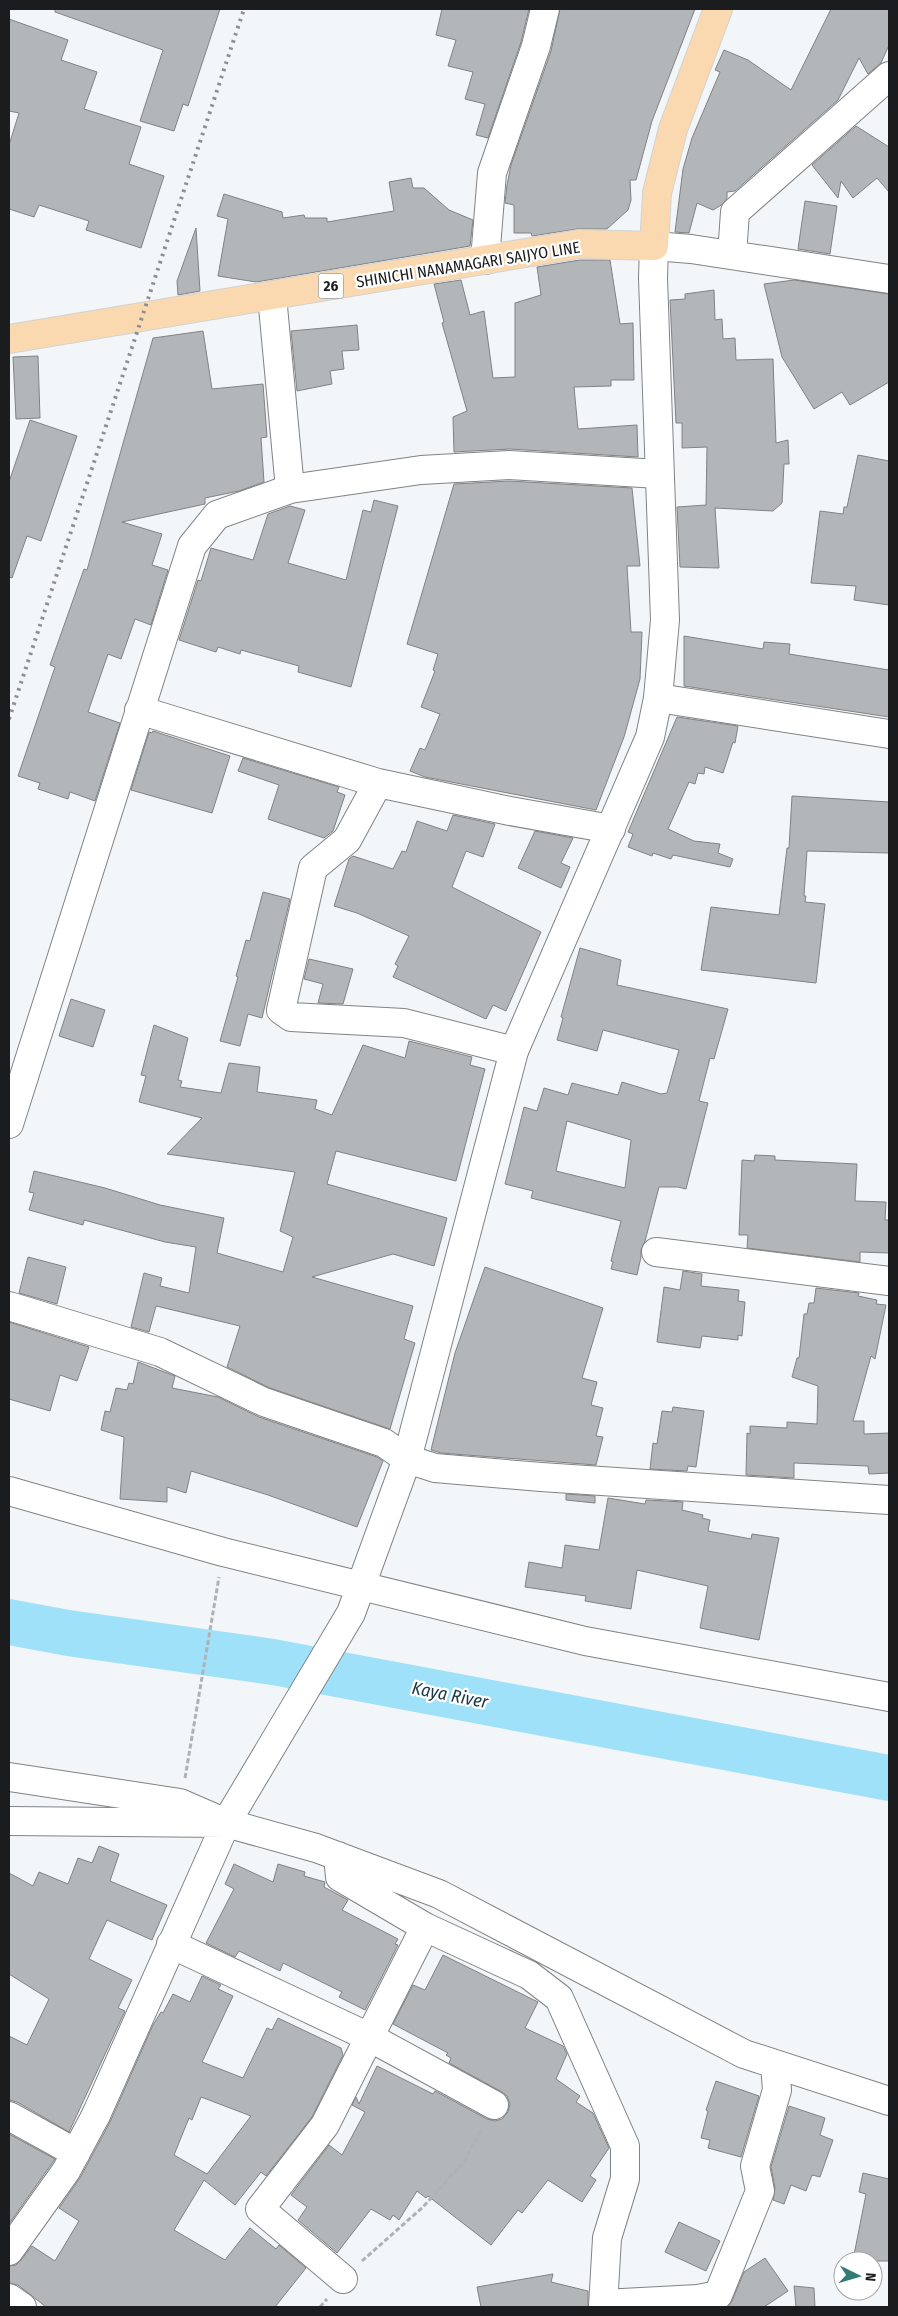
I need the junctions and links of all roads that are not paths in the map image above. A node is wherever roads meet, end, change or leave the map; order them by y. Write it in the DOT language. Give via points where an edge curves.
graph roads {
  1 [pos="545,9"];
  2 [pos="718,9"];
  3 [pos="889,76"];
  4 [pos="654,246"];
  5 [pos="732,255"];
  6 [pos="485,260"];
  7 [pos="889,279"];
  8 [pos="272,296"];
  9 [pos="9,339"];
  10 [pos="659,474"];
  11 [pos="290,489"];
  12 [pos="658,698"];
  13 [pos="139,710"];
  14 [pos="889,734"];
  15 [pos="378,783"];
  16 [pos="611,828"];
  17 [pos="514,1050"];
  18 [pos="9,1124"];
  19 [pos="656,1252"];
  20 [pos="889,1281"];
  21 [pos="9,1306"];
  22 [pos="407,1460"];
  23 [pos="9,1491"];
  24 [pos="889,1500"];
  25 [pos="362,1585"];
  26 [pos="889,1697"];
  27 [pos="9,1777"];
  28 [pos="9,1821"];
  29 [pos="226,1823"];
  30 [pos="338,1856"];
  31 [pos="425,1927"];
  32 [pos="171,1944"];
  33 [pos="369,2038"];
  34 [pos="775,2064"];
  35 [pos="889,2101"];
  36 [pos="494,2105"];
  37 [pos="9,2116"];
  38 [pos="76,2152"];
  39 [pos="9,2251"];
  40 [pos="343,2279"];
  41 [pos="9,2298"];
  42 [pos="603,2306"];
  43 [pos="22,2307"];
  1 -- 6 [label="street" via="536,46 492,173"];
  2 -- 4 [label="main road" via="673,129 658,193"];
  3 -- 5 [label="street" via="735,212"];
  4 -- 5 [label="street"];
  4 -- 6 [label="main road, SHINICHI NANAMAGARI SAIJYO LINE / 26" via="579,244"];
  4 -- 10 [label="street"];
  5 -- 7 [label="street"];
  6 -- 8 [label="main road, SHINICHI NANAMAGARI SAIJYO LINE / 26"];
  8 -- 9 [label="main road, SHINICHI NANAMAGARI SAIJYO LINE / 26"];
  8 -- 11 [label="street"];
  10 -- 11 [label="street" via="509,465 421,470"];
  10 -- 12 [label="street" via="665,620"];
  11 -- 13 [label="street" via="217,515 192,546"];
  12 -- 14 [label="street"];
  12 -- 16 [label="street" via="650,737"];
  13 -- 15 [label="street"];
  13 -- 18 [label="street"];
  15 -- 16 [label="street"];
  15 -- 17 [label="street" via="347,840 313,868 281,1010 291,1017 404,1023"];
  16 -- 17 [label="street"];
  17 -- 22 [label="street"];
  19 -- 20 [label="street"];
  21 -- 22 [label="street" via="160,1352 264,1402 384,1444"];
  22 -- 24 [label="street" via="435,1468 541,1477"];
  22 -- 25 [label="street"];
  23 -- 25 [label="street" via="223,1552"];
  25 -- 26 [label="street" via="585,1641"];
  25 -- 29 [label="street" via="351,1613"];
  27 -- 29 [label="street" via="180,1803"];
  28 -- 29 [label="street"];
  29 -- 30 [label="street"];
  29 -- 32 [label="street"];
  30 -- 31 [label="street" via="340,1877"];
  30 -- 34 [label="street" via="438,1894 744,2054"];
  31 -- 33 [label="street"];
  31 -- 42 [label="street" via="529,1975 559,1998 625,2146 625,2179 608,2238"];
  32 -- 33 [label="street"];
  32 -- 38 [label="street" via="96,2115"];
  33 -- 36 [label="street"];
  33 -- 40 [label="street" via="325,2125 260,2209"];
  34 -- 35 [label="street"];
  34 -- 42 [label="street" via="777,2090 754,2166 760,2191 718,2295 698,2300"];
  37 -- 38 [label="street"];
  38 -- 39 [label="street"];
  41 -- 43 [label="street"];
}
